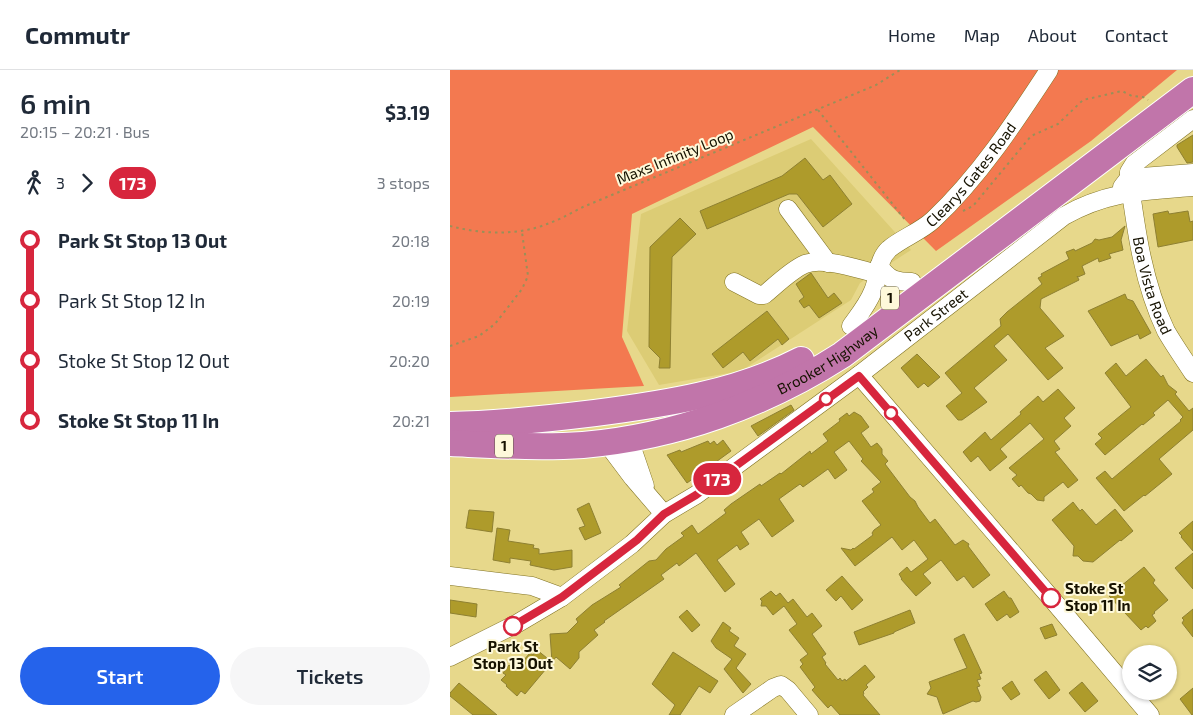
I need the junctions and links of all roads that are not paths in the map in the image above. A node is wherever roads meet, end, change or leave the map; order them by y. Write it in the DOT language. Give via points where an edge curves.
graph roads {
  1 [pos="1049,70"];
  2 [pos="1192,70"];
  3 [pos="1193,90"];
  4 [pos="1193,119"];
  5 [pos="1193,173"];
  6 [pos="1193,186"];
  7 [pos="1125,188"];
  8 [pos="788,209"];
  9 [pos="828,262"];
  10 [pos="878,270"];
  11 [pos="734,282"];
  12 [pos="912,282"];
  13 [pos="851,326"];
  14 [pos="1193,373"];
  15 [pos="859,376"];
  16 [pos="540,420"];
  17 [pos="450,425"];
  18 [pos="661,432"];
  19 [pos="617,440"];
  20 [pos="450,443"];
  21 [pos="639,468"];
  22 [pos="648,494"];
  23 [pos="664,514"];
  24 [pos="450,576"];
  25 [pos="562,597"];
  26 [pos="450,657"];
  27 [pos="734,715"];
  28 [pos="809,715"];
  29 [pos="1150,715"];
  1 -- 10 [label="street, Clearys Gates Road" via="1023,111 952,201 932,221 889,249"];
  2 -- 12 [label="highway, Brooker Highway / 1" via="1091,150"];
  3 -- 18 [label="highway, Brooker Highway / 1" via="828,364 724,414"];
  4 -- 7 [label="street" via="1134,164"];
  5 -- 7 [label="street"];
  6 -- 7 [label="street"];
  7 -- 14 [label="street, Boa Vista Road" via="1154,301 1167,332"];
  7 -- 15 [label="street, Park Street" via="1064,216"];
  8 -- 9 [label="street"];
  9 -- 10 [label="street"];
  9 -- 11 [label="street" via="803,265 764,295"];
  10 -- 12 [label="street" via="898,282"];
  10 -- 13 [label="street, Clearys Gates Road" via="874,290"];
  12 -- 13 [label="highway, Brooker Highway / 1"];
  13 -- 16 [label="highway, Brooker Highway / 1" via="817,352 790,366 720,391 646,407"];
  15 -- 23 [label="street, Park Street" via="696,495"];
  15 -- 29 [label="street"];
  16 -- 17 [label="highway, Brooker Highway / 1"];
  16 -- 19 [label="highway" via="557,424 609,424"];
  18 -- 19 [label="highway, Brooker Highway / 1"];
  18 -- 21 [label="street" via="642,447"];
  19 -- 20 [label="highway, Brooker Highway / 1" via="549,446"];
  19 -- 21 [label="street"];
  19 -- 22 [label="street" via="633,478"];
  21 -- 22 [label="street"];
  22 -- 23 [label="street"];
  23 -- 25 [label="street, Park Street" via="637,540"];
  24 -- 25 [label="street" via="532,586"];
  25 -- 26 [label="street, Park Street"];
  27 -- 28 [label="street" via="781,685"];
}
